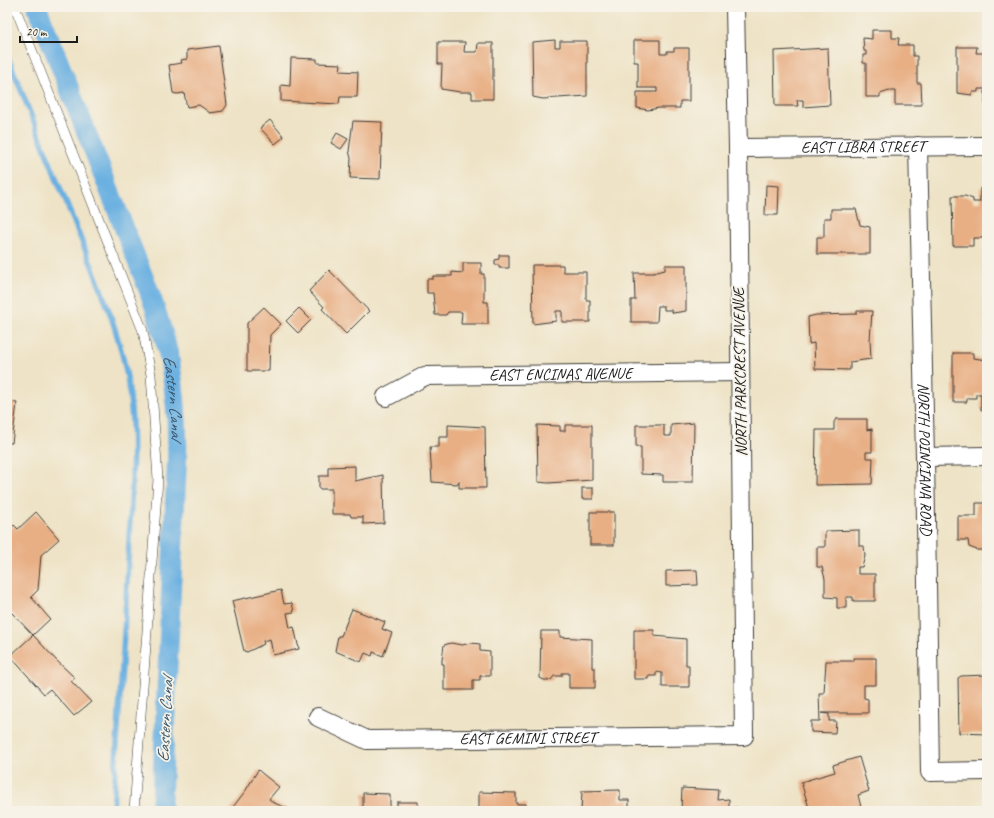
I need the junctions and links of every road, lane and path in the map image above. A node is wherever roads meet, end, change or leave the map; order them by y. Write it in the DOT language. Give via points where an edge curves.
graph roads {
  1 [pos="15,7"];
  2 [pos="735,7"];
  3 [pos="918,146"];
  4 [pos="987,146"];
  5 [pos="738,148"];
  6 [pos="740,372"];
  7 [pos="386,397"];
  8 [pos="987,456"];
  9 [pos="925,457"];
  10 [pos="318,717"];
  11 [pos="744,736"];
  12 [pos="987,771"];
  13 [pos="134,811"];
  1 -- 13 [label="lane" via="143,331 152,376 158,479"];
  2 -- 5 [label="street, NORTH PARKCREST AVENUE"];
  3 -- 4 [label="street, EAST LIBRA STREET"];
  3 -- 5 [label="street, EAST LIBRA STREET"];
  3 -- 9 [label="street, NORTH POINCIANA ROAD"];
  5 -- 6 [label="street, NORTH PARKCREST AVENUE"];
  6 -- 7 [label="street, EAST ENCINAS AVENUE" via="425,376"];
  6 -- 11 [label="street, NORTH PARKCREST AVENUE"];
  8 -- 9 [label="street"];
  9 -- 12 [label="street, NORTH POINCIANA ROAD" via="930,772"];
  10 -- 11 [label="street, EAST GEMINI STREET" via="367,740"];
}
